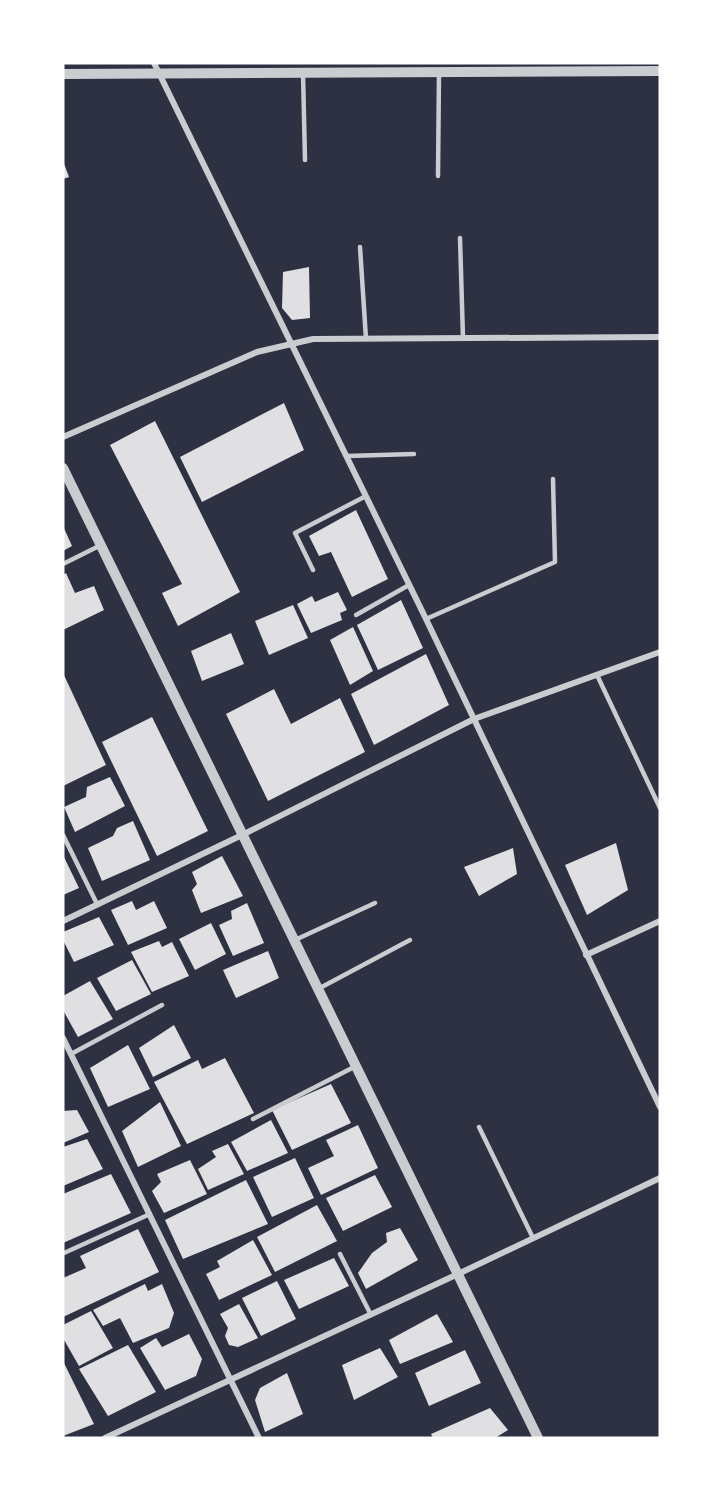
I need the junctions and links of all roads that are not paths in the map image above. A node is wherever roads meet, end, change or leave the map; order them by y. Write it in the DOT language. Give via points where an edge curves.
graph roads {
  1 [pos="629,67"];
  2 [pos="157,68"];
  3 [pos="415,68"];
  4 [pos="660,71"];
  5 [pos="439,72"];
  6 [pos="303,73"];
  7 [pos="63,74"];
  8 [pos="305,160"];
  9 [pos="438,176"];
  10 [pos="460,238"];
  11 [pos="360,247"];
  12 [pos="660,337"];
  13 [pos="463,338"];
  14 [pos="366,339"];
  15 [pos="292,344"];
  16 [pos="63,437"];
  17 [pos="414,454"];
  18 [pos="347,456"];
  19 [pos="63,468"];
  20 [pos="554,479"];
  21 [pos="366,496"];
  22 [pos="100,545"];
  23 [pos="63,564"];
  24 [pos="313,570"];
  25 [pos="410,585"];
  26 [pos="356,615"];
  27 [pos="426,619"];
  28 [pos="660,652"];
  29 [pos="597,675"];
  30 [pos="474,719"];
  31 [pos="660,808"];
  32 [pos="63,835"];
  33 [pos="242,835"];
  34 [pos="375,903"];
  35 [pos="98,904"];
  36 [pos="63,921"];
  37 [pos="660,921"];
  38 [pos="294,940"];
  39 [pos="410,940"];
  40 [pos="586,955"];
  41 [pos="318,988"];
  42 [pos="162,1005"];
  43 [pos="63,1038"];
  44 [pos="71,1054"];
  45 [pos="356,1066"];
  46 [pos="660,1107"];
  47 [pos="253,1119"];
  48 [pos="479,1126"];
  49 [pos="660,1178"];
  50 [pos="150,1214"];
  51 [pos="533,1238"];
  52 [pos="64,1253"];
  53 [pos="340,1254"];
  54 [pos="458,1274"];
  55 [pos="370,1315"];
  56 [pos="231,1380"];
  57 [pos="105,1438"];
  58 [pos="259,1438"];
  59 [pos="538,1438"];
  1 -- 4 [label="street"];
  1 -- 5 [label="street"];
  2 -- 6 [label="street"];
  2 -- 7 [label="street"];
  2 -- 15 [label="street"];
  3 -- 5 [label="street"];
  3 -- 6 [label="street"];
  5 -- 9 [label="lane"];
  6 -- 8 [label="lane"];
  10 -- 13 [label="lane"];
  11 -- 14 [label="lane"];
  12 -- 13 [label="street"];
  13 -- 14 [label="street"];
  14 -- 15 [label="street" via="314,339"];
  15 -- 16 [label="street" via="257,352"];
  15 -- 18 [label="street"];
  17 -- 18 [label="lane"];
  18 -- 21 [label="street"];
  19 -- 22 [label="street"];
  20 -- 27 [label="lane" via="555,562"];
  21 -- 24 [label="lane" via="295,533"];
  21 -- 25 [label="street"];
  22 -- 23 [label="lane"];
  22 -- 33 [label="street"];
  25 -- 26 [label="lane"];
  25 -- 27 [label="street"];
  27 -- 30 [label="street"];
  28 -- 29 [label="street"];
  29 -- 30 [label="street"];
  29 -- 31 [label="lane"];
  30 -- 33 [label="street"];
  30 -- 40 [label="street"];
  32 -- 35 [label="lane"];
  33 -- 35 [label="street"];
  33 -- 38 [label="street"];
  34 -- 38 [label="lane"];
  35 -- 36 [label="street"];
  37 -- 40 [label="street"];
  38 -- 41 [label="street"];
  39 -- 41 [label="lane"];
  40 -- 46 [label="street"];
  41 -- 45 [label="street"];
  42 -- 44 [label="lane"];
  43 -- 44 [label="street"];
  44 -- 50 [label="street"];
  45 -- 47 [label="lane"];
  45 -- 54 [label="street"];
  48 -- 51 [label="lane"];
  49 -- 51 [label="street"];
  50 -- 52 [label="lane"];
  50 -- 56 [label="street"];
  51 -- 54 [label="street"];
  53 -- 55 [label="lane"];
  54 -- 55 [label="street"];
  54 -- 59 [label="street"];
  55 -- 56 [label="street"];
  56 -- 57 [label="street"];
  56 -- 58 [label="street"];
}
